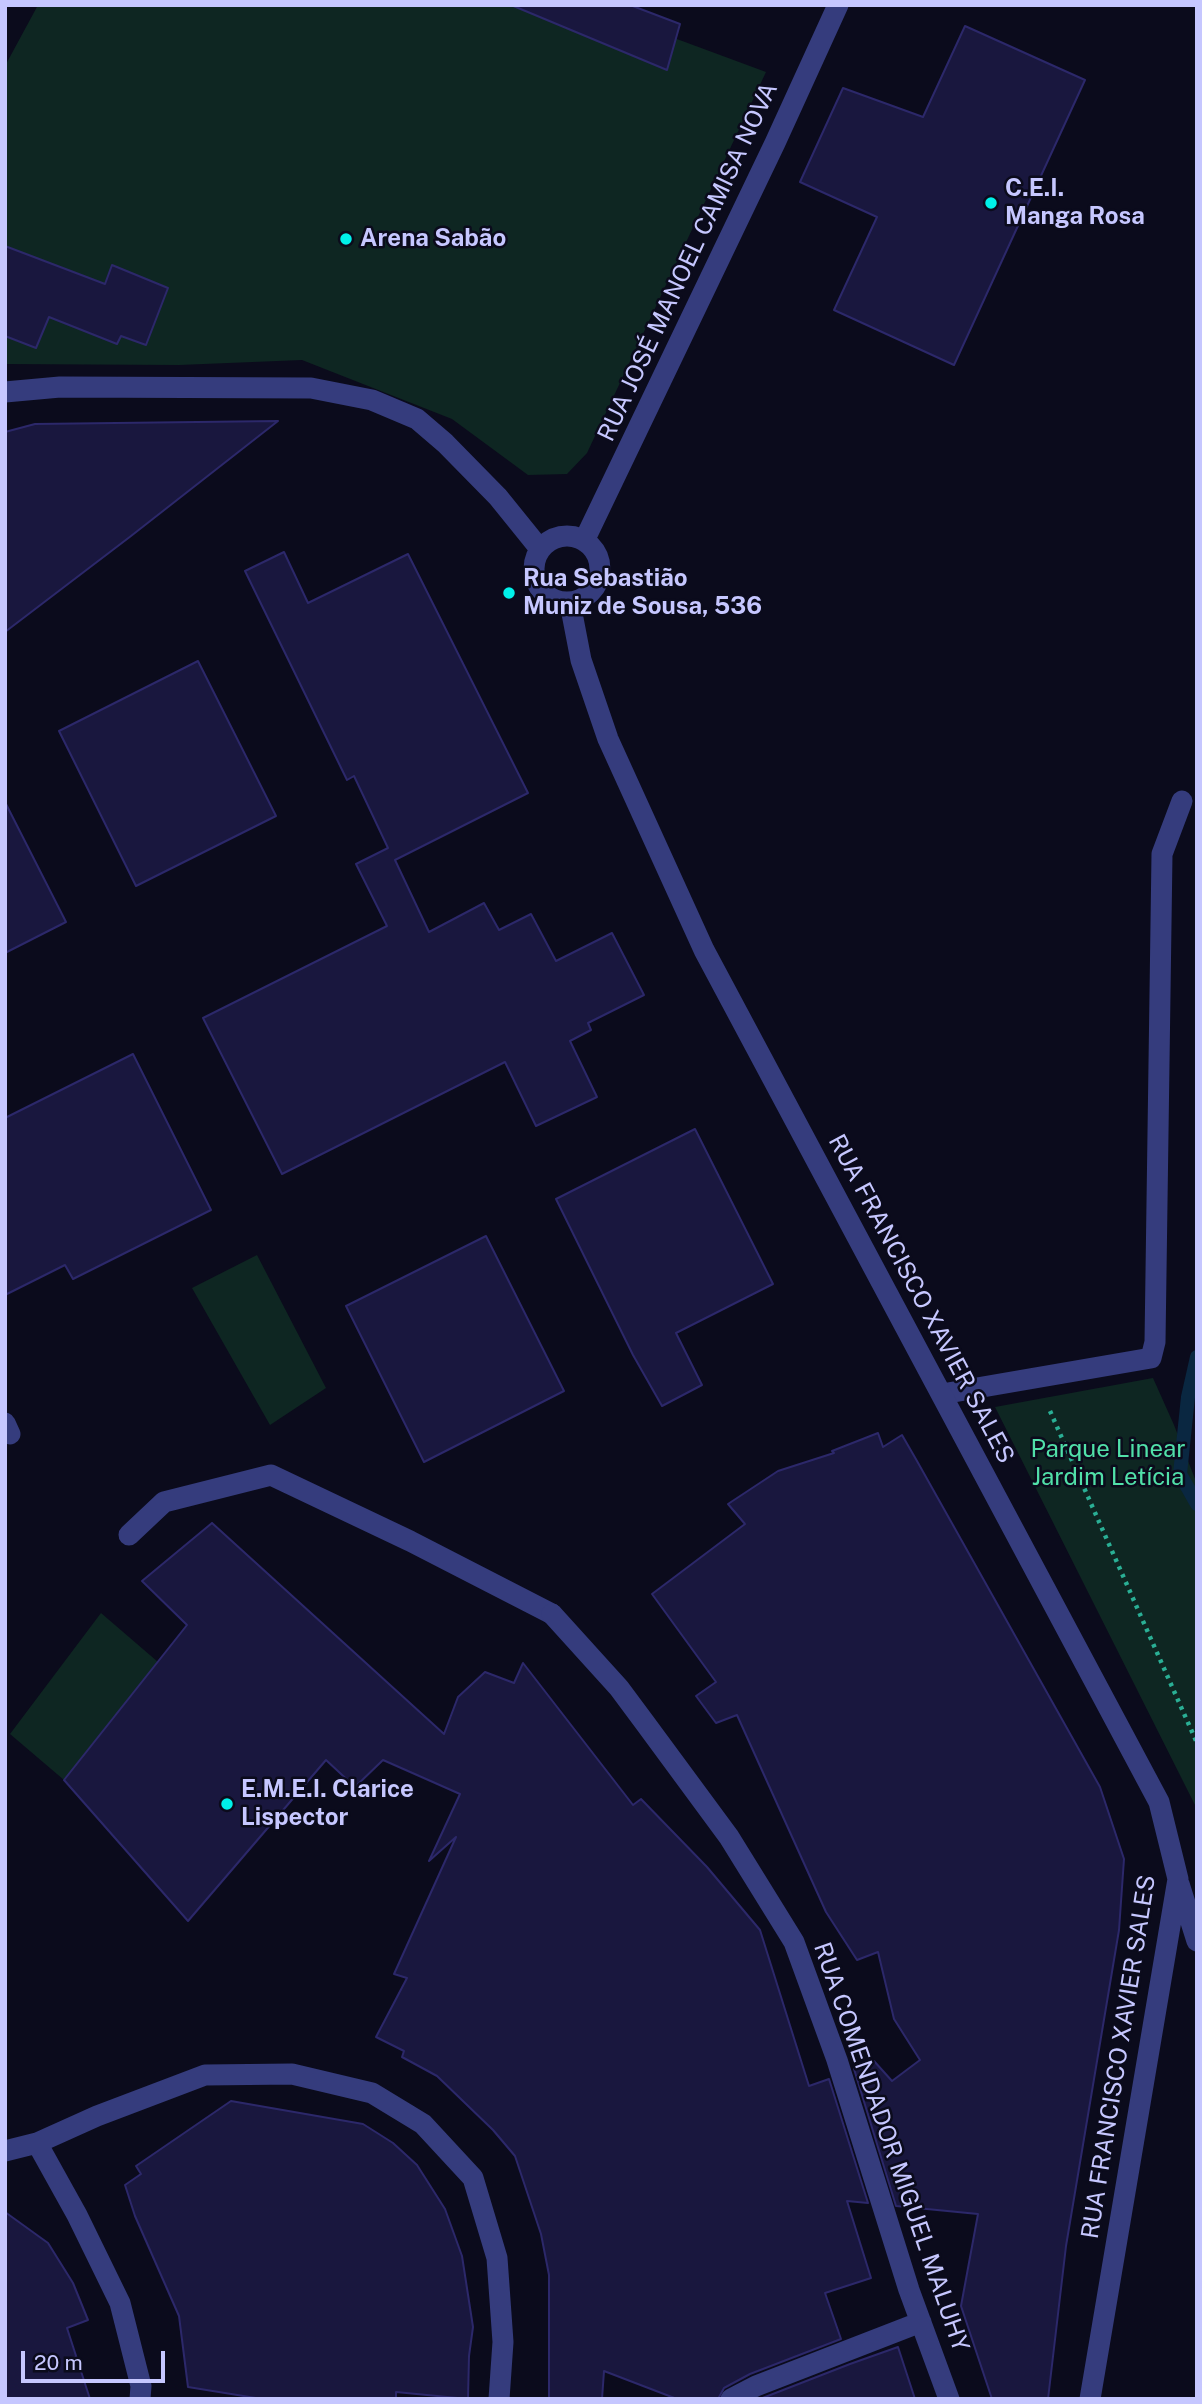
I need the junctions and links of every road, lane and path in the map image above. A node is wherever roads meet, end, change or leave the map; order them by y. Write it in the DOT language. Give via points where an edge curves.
graph roads {
  1 [pos="838,5"];
  2 [pos="5,392"];
  3 [pos="584,541"];
  4 [pos="540,549"];
  5 [pos="570,603"];
  6 [pos="1182,801"];
  7 [pos="1036,1378"];
  8 [pos="942,1394"];
  9 [pos="129,1535"];
  10 [pos="1197,1743"];
  11 [pos="1178,1878"];
  12 [pos="1197,1941"];
  13 [pos="37,2143"];
  14 [pos="5,2151"];
  15 [pos="921,2322"];
  16 [pos="140,2399"];
  17 [pos="499,2399"];
  18 [pos="731,2399"];
  19 [pos="949,2399"];
  20 [pos="1090,2399"];
  1 -- 3 [label="street, RUA JOSÉ MANOEL CAMISA NOVA"];
  2 -- 4 [label="street" via="60,387 311,388 372,400 417,419 445,443"];
  3 -- 4 [label="street" via="558,537"];
  3 -- 5 [label="street" via="595,550 601,574 590,593"];
  4 -- 5 [label="street" via="535,558 535,580 549,597"];
  5 -- 8 [label="street, RUA FRANCISCO XAVIER SALES" via="581,660 608,739 704,950"];
  6 -- 7 [label="street" via="1162,853 1155,1342 1151,1358"];
  7 -- 8 [label="street"];
  7 -- 10 [label="path"];
  8 -- 11 [label="street, RUA FRANCISCO XAVIER SALES" via="1159,1802"];
  9 -- 15 [label="street, RUA COMENDADOR MIGUEL MALUHY" via="164,1502 271,1475 552,1614 645,1723 729,1837 794,1942"];
  11 -- 12 [label="street"];
  11 -- 20 [label="street, RUA FRANCISCO XAVIER SALES"];
  13 -- 14 [label="street"];
  13 -- 16 [label="street" via="120,2303 141,2386"];
  13 -- 17 [label="street" via="205,2075 292,2074 372,2093 423,2124 473,2178 497,2258 503,2342"];
  15 -- 18 [label="street"];
  15 -- 19 [label="street, RUA COMENDADOR MIGUEL MALUHY"];
}
